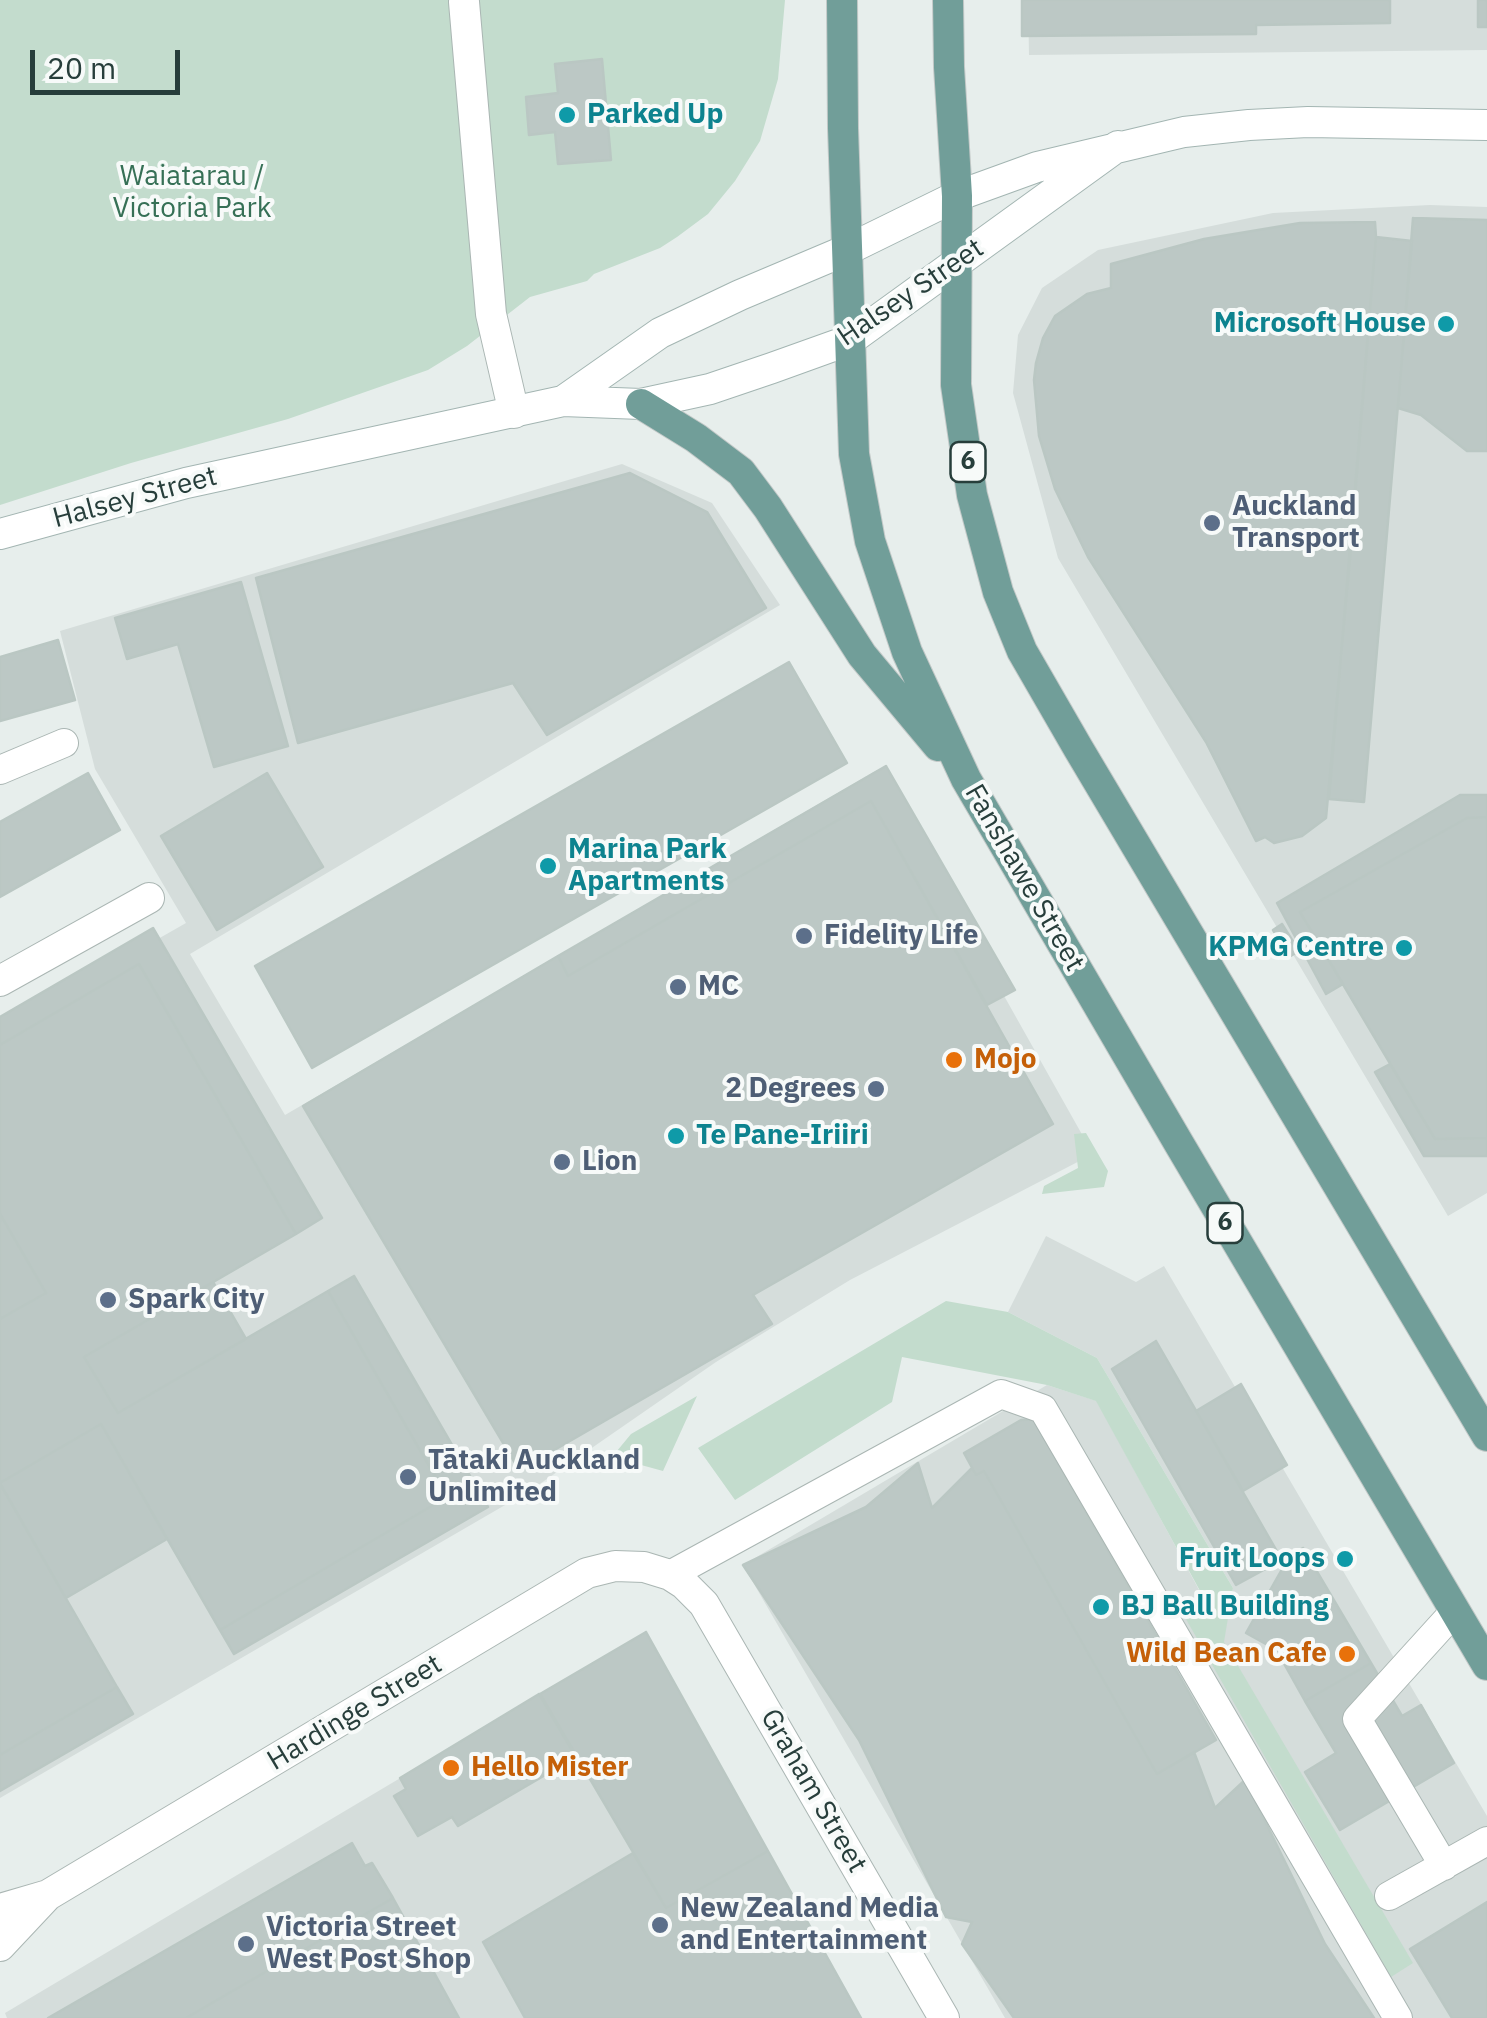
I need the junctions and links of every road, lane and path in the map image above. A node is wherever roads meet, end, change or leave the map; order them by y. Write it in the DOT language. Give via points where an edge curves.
graph roads {
  1 [pos="842,0"];
  2 [pos="948,0"];
  3 [pos="464,2"];
  4 [pos="1487,125"];
  5 [pos="1118,146"];
  6 [pos="957,196"];
  7 [pos="849,249"];
  8 [pos="956,266"];
  9 [pos="850,340"];
  10 [pos="563,402"];
  11 [pos="641,404"];
  12 [pos="514,413"];
  13 [pos="0,534"];
  14 [pos="64,743"];
  15 [pos="0,770"];
  16 [pos="966,779"];
  17 [pos="148,898"];
  18 [pos="0,981"];
  19 [pos="1487,1436"];
  20 [pos="670,1575"];
  21 [pos="1455,1611"];
  22 [pos="1487,1665"];
  23 [pos="1487,1842"];
  24 [pos="1444,1866"];
  25 [pos="48,1895"];
  26 [pos="1390,1896"];
  27 [pos="0,1909"];
  28 [pos="0,1946"];
  29 [pos="944,2018"];
  30 [pos="1398,2018"];
  1 -- 7 [label="main road, Fanshawe Street / 6"];
  2 -- 6 [label="main road, 6"];
  3 -- 12 [label="main road" via="490,314"];
  4 -- 5 [label="main road, Halsey Street" via="1250,125"];
  5 -- 6 [label="main road, Halsey Street"];
  5 -- 8 [label="main road, Halsey Street"];
  6 -- 7 [label="main road, Halsey Street"];
  6 -- 8 [label="main road, 6"];
  7 -- 9 [label="main road, Fanshawe Street / 6"];
  7 -- 10 [label="main road, Halsey Street" via="660,332"];
  8 -- 9 [label="main road, Halsey Street"];
  8 -- 19 [label="main road, 6" via="956,385 972,495 998,592 1022,650"];
  9 -- 11 [label="main road, Halsey Street" via="710,389"];
  9 -- 16 [label="main road, Fanshawe Street / 6" via="854,454 870,541 908,652"];
  10 -- 11 [label="main road, Halsey Street"];
  10 -- 12 [label="main road, Halsey Street"];
  11 -- 16 [label="main road" via="742,472 862,655"];
  12 -- 13 [label="main road, Halsey Street" via="186,483"];
  14 -- 15 [label="lane"];
  16 -- 21 [label="main road, Fanshawe Street / 6"];
  17 -- 18 [label="main road"];
  20 -- 25 [label="main road, Hardinge Street" via="630,1566 587,1573"];
  20 -- 29 [label="main road, Graham Street" via="704,1604"];
  20 -- 30 [label="lane" via="1000,1394 1043,1408"];
  21 -- 22 [label="main road, Fanshawe Street / 6"];
  21 -- 24 [label="lane" via="1358,1719"];
  23 -- 24 [label="lane"];
  24 -- 26 [label="lane"];
  25 -- 27 [label="main road, Hardinge Street"];
  25 -- 28 [label="main road, Hardinge Street"];
}
